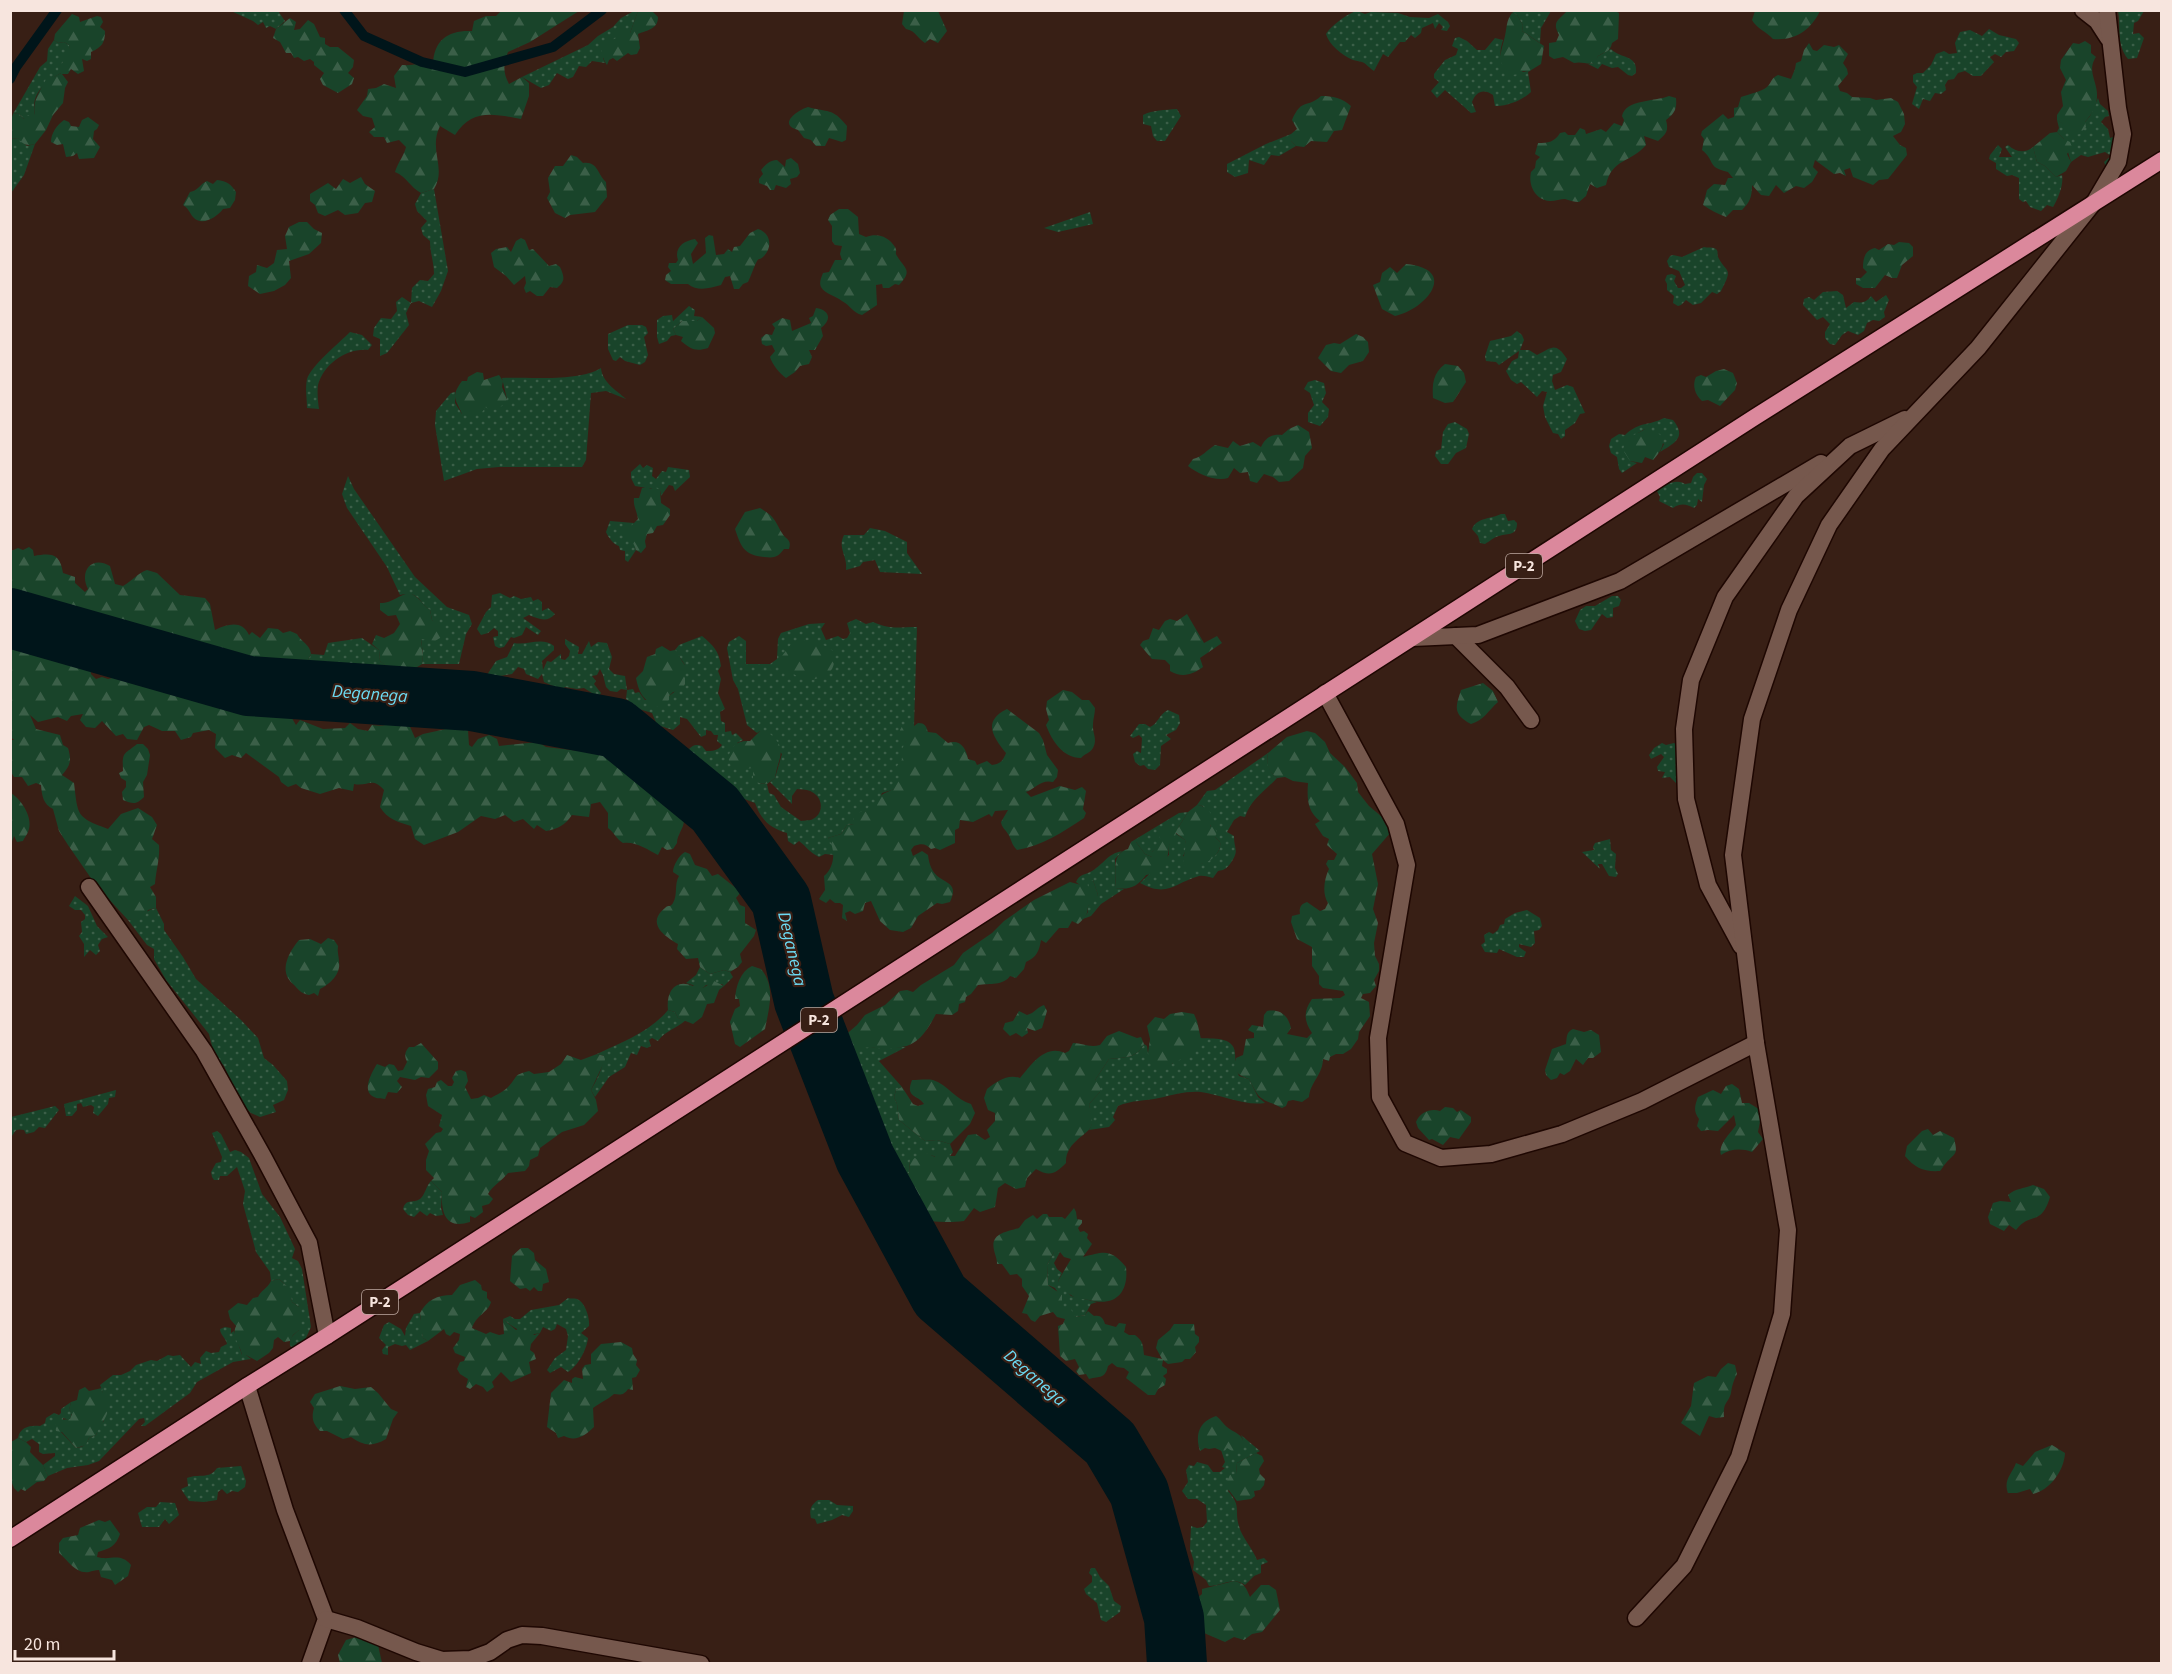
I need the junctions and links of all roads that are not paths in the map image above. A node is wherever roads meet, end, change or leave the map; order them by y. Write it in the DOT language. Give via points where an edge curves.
graph roads {
  1 [pos="2084,10"];
  2 [pos="2107,10"];
  3 [pos="2109,39"];
  4 [pos="2162,160"];
  5 [pos="2095,201"];
  6 [pos="1915,414"];
  7 [pos="1850,446"];
  8 [pos="1456,636"];
  9 [pos="1413,638"];
  10 [pos="1325,693"];
  11 [pos="1531,720"];
  12 [pos="89,887"];
  13 [pos="1745,955"];
  14 [pos="1756,1043"];
  15 [pos="327,1336"];
  16 [pos="247,1386"];
  17 [pos="10,1539"];
  18 [pos="1636,1618"];
  19 [pos="326,1619"];
  20 [pos="310,1664"];
  21 [pos="701,1664"];
  1 -- 3 [label="street"];
  2 -- 3 [label="street"];
  3 -- 5 [label="street" via="2123,134 2118,162"];
  4 -- 5 [label="highway, P-2"];
  5 -- 6 [label="street" via="1978,348"];
  5 -- 9 [label="highway, P-2"];
  6 -- 7 [label="street"];
  6 -- 13 [label="street" via="1882,449 1829,525 1789,610 1752,719 1733,855"];
  7 -- 8 [label="street" via="1620,581 1478,635"];
  7 -- 13 [label="street" via="1796,496 1751,557 1725,597 1692,680 1684,729 1686,799 1708,885"];
  8 -- 9 [label="street"];
  8 -- 11 [label="street" via="1507,687"];
  9 -- 10 [label="highway, P-2"];
  10 -- 14 [label="street" via="1396,824 1407,865 1378,1038 1380,1096 1405,1143 1441,1158 1491,1154 1562,1134 1642,1101"];
  10 -- 15 [label="highway, P-2"];
  12 -- 15 [label="street" via="204,1051 264,1158 309,1244"];
  13 -- 14 [label="street"];
  14 -- 18 [label="street" via="1788,1230 1782,1314 1739,1457 1684,1566"];
  15 -- 16 [label="highway, P-2"];
  16 -- 17 [label="highway, P-2"];
  16 -- 19 [label="street" via="285,1510"];
  19 -- 20 [label="street"];
  19 -- 21 [label="street" via="442,1660 471,1659 522,1635"];
}
